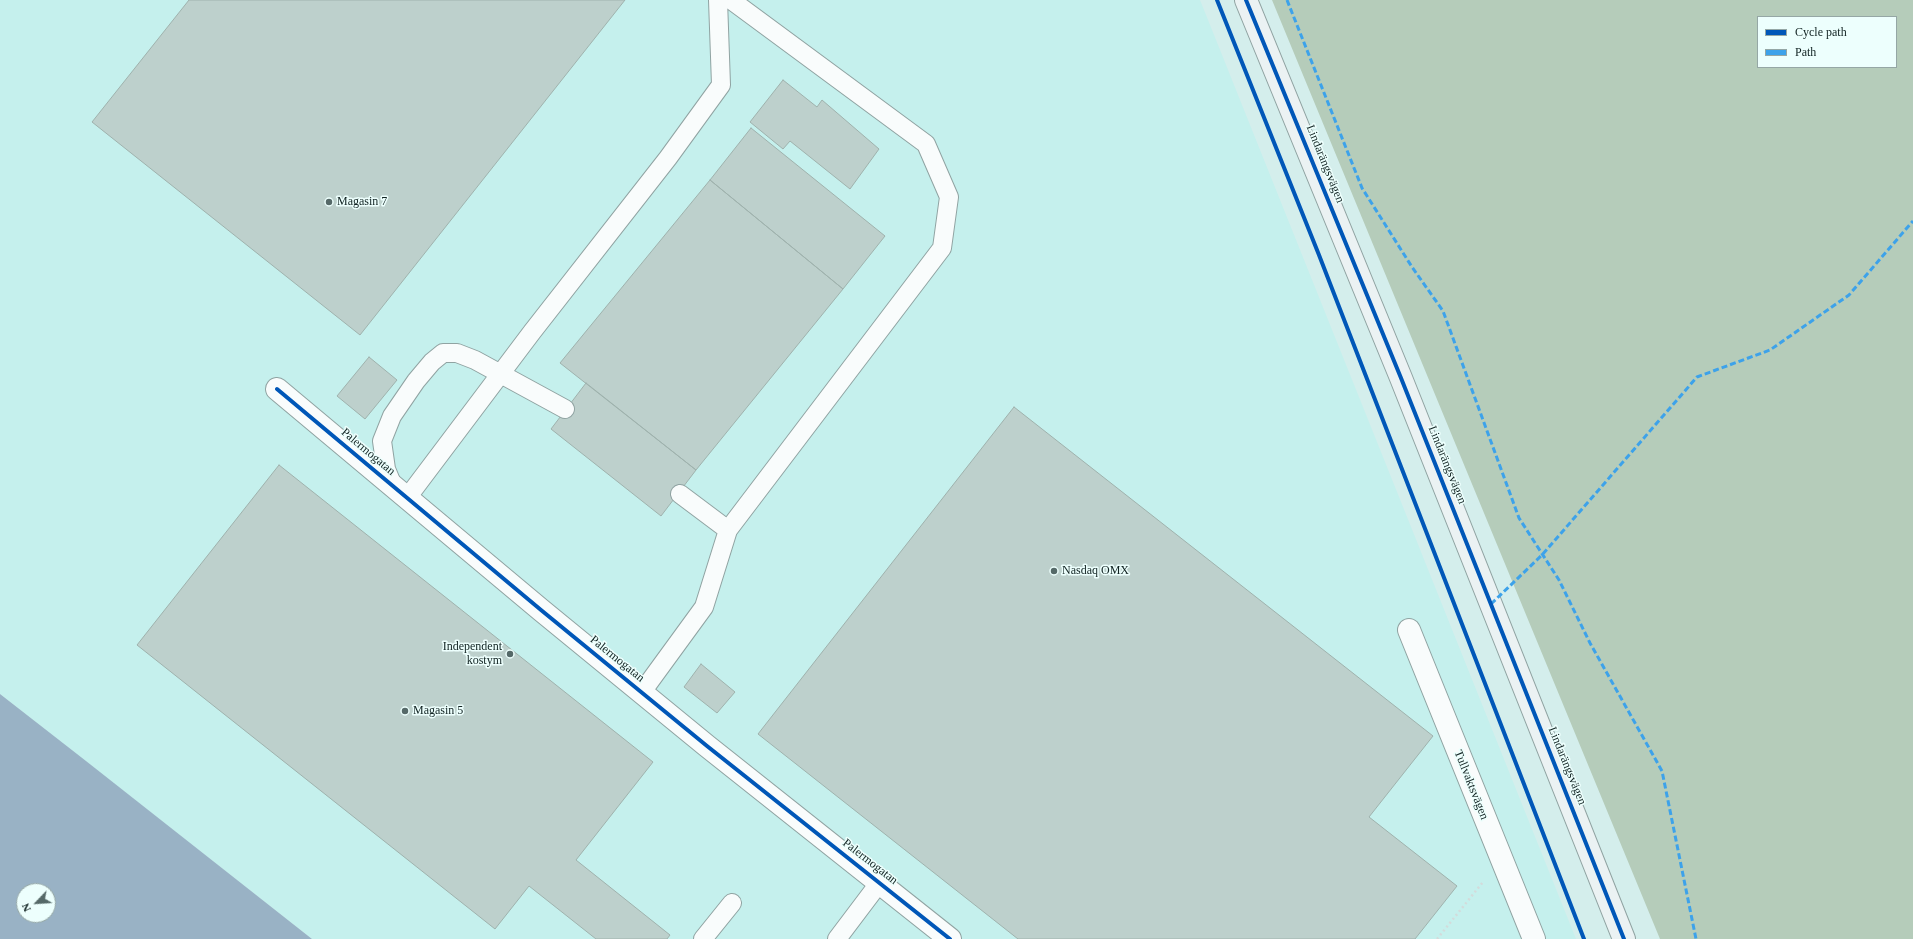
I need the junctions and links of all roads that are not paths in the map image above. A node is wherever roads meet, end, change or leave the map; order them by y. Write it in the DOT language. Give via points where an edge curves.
graph roads {
  1 [pos="718,0"];
  2 [pos="731,0"];
  3 [pos="1246,0"];
  4 [pos="500,374"];
  5 [pos="277,389"];
  6 [pos="565,409"];
  7 [pos="400,492"];
  8 [pos="680,494"];
  9 [pos="728,530"];
  10 [pos="1409,630"];
  11 [pos="642,692"];
  12 [pos="880,882"];
  13 [pos="732,903"];
  14 [pos="703,939"];
  15 [pos="837,939"];
  16 [pos="950,939"];
  17 [pos="1534,939"];
  18 [pos="1624,939"];
  1 -- 4 [label="lane" via="721,85 668,158"];
  2 -- 9 [label="lane" via="926,144 949,197 942,248"];
  3 -- 18 [label="street, Lindarängsvägen" via="1401,378"];
  4 -- 6 [label="lane"];
  4 -- 7 [label="lane"];
  4 -- 7 [label="lane" via="457,353 443,353 432,362 392,416 382,442 386,469"];
  5 -- 7 [label="street, Palermogatan"];
  7 -- 11 [label="street, Palermogatan"];
  8 -- 9 [label="lane"];
  9 -- 11 [label="lane" via="704,606"];
  10 -- 17 [label="street, Tullvaktsvägen"];
  11 -- 12 [label="street, Palermogatan"];
  12 -- 15 [label="lane"];
  12 -- 16 [label="street, Palermogatan"];
  13 -- 14 [label="lane"];
}
